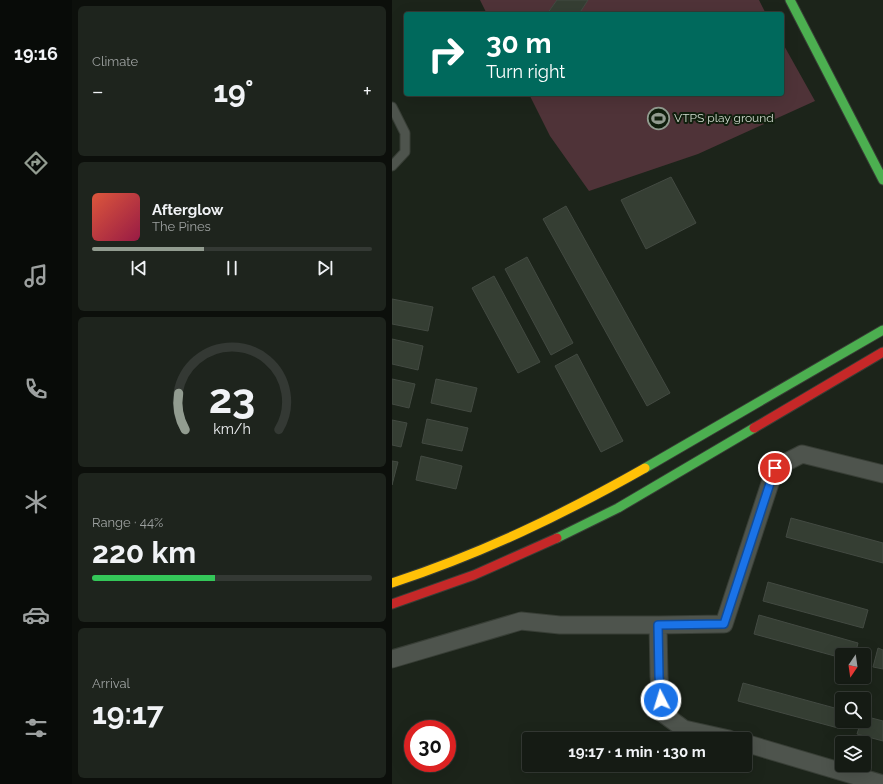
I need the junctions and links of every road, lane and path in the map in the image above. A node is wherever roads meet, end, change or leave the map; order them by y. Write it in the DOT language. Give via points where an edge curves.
graph roads {
  1 [pos="790,0"];
  2 [pos="392,107"];
  3 [pos="392,166"];
  4 [pos="883,180"];
  5 [pos="883,330"];
  6 [pos="883,352"];
  7 [pos="883,474"];
  8 [pos="392,583"];
  9 [pos="392,604"];
  10 [pos="658,625"];
  11 [pos="392,659"];
  12 [pos="698,732"];
  13 [pos="752,745"];
  14 [pos="883,784"];
  1 -- 4 [label="main road"];
  2 -- 3 [label="lane" via="405,133 405,152"];
  5 -- 8 [label="main road" via="611,488 541,524 468,556"];
  6 -- 9 [label="main road" via="618,508 474,575"];
  7 -- 10 [label="street" via="802,454 775,468 724,624"];
  10 -- 11 [label="street" via="560,625 521,621"];
  10 -- 12 [label="street" via="662,712 684,729"];
  13 -- 14 [label="street"];
}
